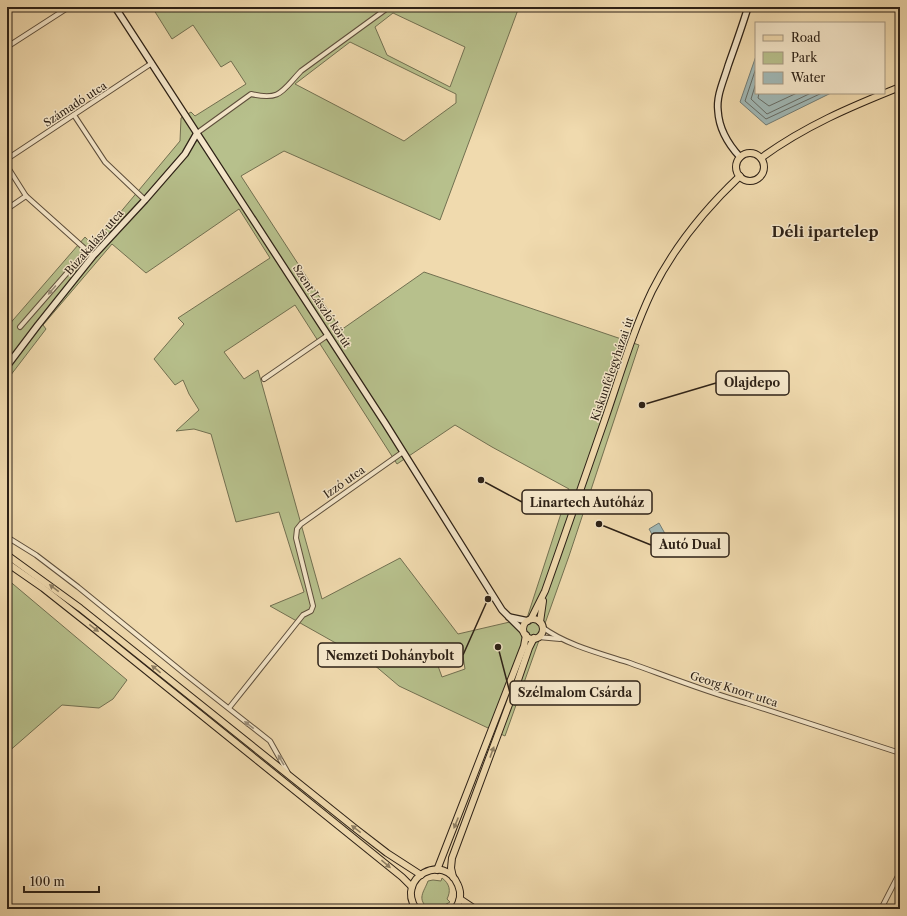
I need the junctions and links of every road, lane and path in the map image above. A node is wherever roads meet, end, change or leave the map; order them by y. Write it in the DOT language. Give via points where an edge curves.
graph roads {
  1 [pos="69,7"];
  2 [pos="115,7"];
  3 [pos="389,7"];
  4 [pos="748,7"];
  5 [pos="7,47"];
  6 [pos="152,63"];
  7 [pos="900,87"];
  8 [pos="885,93"];
  9 [pos="883,94"];
  10 [pos="74,115"];
  11 [pos="197,133"];
  12 [pos="740,157"];
  13 [pos="761,158"];
  14 [pos="7,159"];
  15 [pos="7,166"];
  16 [pos="740,176"];
  17 [pos="26,196"];
  18 [pos="145,200"];
  19 [pos="7,209"];
  20 [pos="87,250"];
  21 [pos="93,256"];
  22 [pos="20,327"];
  23 [pos="328,335"];
  24 [pos="7,366"];
  25 [pos="264,379"];
  26 [pos="403,452"];
  27 [pos="7,537"];
  28 [pos="7,555"];
  29 [pos="7,563"];
  30 [pos="545,591"];
  31 [pos="509,617"];
  32 [pos="529,620"];
  33 [pos="541,625"];
  34 [pos="524,633"];
  35 [pos="536,638"];
  36 [pos="563,640"];
  37 [pos="229,708"];
  38 [pos="900,753"];
  39 [pos="292,779"];
  40 [pos="437,870"];
  41 [pos="900,872"];
  42 [pos="421,875"];
  43 [pos="453,877"];
  44 [pos="412,887"];
  45 [pos="460,899"];
  46 [pos="416,909"];
  47 [pos="455,909"];
  48 [pos="475,909"];
  49 [pos="881,909"];
  1 -- 5 [label="street"];
  2 -- 6 [label="street, Szent László körút"];
  3 -- 11 [label="street" via="301,71 278,94 272,97 251,94"];
  4 -- 12 [label="street" via="721,87 718,109 719,121 728,142"];
  6 -- 10 [label="street, Számadó utca"];
  6 -- 11 [label="street, Szent László körút"];
  7 -- 8 [label="main road"];
  9 -- 13 [label="main road" via="802,131"];
  10 -- 14 [label="street, Számadó utca"];
  10 -- 18 [label="street" via="105,162"];
  11 -- 18 [label="street, Búzakalász utca" via="185,154"];
  11 -- 23 [label="street, Szent László körút"];
  12 -- 13 [label="main road" via="750,153"];
  12 -- 16 [label="main road" via="736,167"];
  13 -- 16 [label="main road" via="764,169 758,179 750,181"];
  15 -- 17 [label="street"];
  16 -- 30 [label="main road, Kiskunfélegyházai út" via="694,224 652,291 640,318"];
  17 -- 19 [label="street"];
  17 -- 20 [label="street"];
  18 -- 21 [label="street, Búzakalász utca"];
  20 -- 21 [label="street"];
  20 -- 22 [label="street, Búzakalász utca, one-way"];
  21 -- 24 [label="street, Búzakalász utca"];
  23 -- 25 [label="street"];
  23 -- 26 [label="street, Szent László körút"];
  26 -- 31 [label="street, Szent László körút" via="502,610"];
  26 -- 37 [label="street, Izzó utca" via="297,529 296,538 313,606"];
  27 -- 37 [label="street" via="36,555"];
  39 -- 28 [label="main road, one-way" via="80,608"];
  29 -- 44 [label="main road, one-way" via="43,588 174,691"];
  30 -- 32 [label="main road, Kiskunfélegyházai út"];
  30 -- 33 [label="main road, Kiskunfélegyházai út"];
  31 -- 32 [label="street"];
  31 -- 34 [label="street, Szent László körút"];
  32 -- 33 [label="main road" via="536,620"];
  32 -- 34 [label="main road" via="524,625"];
  33 -- 35 [label="main road" via="542,633"];
  33 -- 36 [label="street, Georg Knorr utca"];
  34 -- 35 [label="main road" via="530,638"];
  34 -- 40 [label="main road, one-way" via="524,646"];
  35 -- 36 [label="street, Georg Knorr utca"];
  43 -- 35 [label="main road, one-way" via="452,858 529,648"];
  36 -- 38 [label="street, Georg Knorr utca" via="721,696"];
  39 -- 37 [label="street, one-way" via="270,741"];
  42 -- 39 [label="main road, one-way" via="374,843"];
  40 -- 42 [label="main road" via="427,871"];
  40 -- 43 [label="main road" via="447,872"];
  41 -- 49 [label="street"];
  42 -- 44 [label="main road"];
  43 -- 45 [label="main road" via="459,888"];
  44 -- 46 [label="main road" via="411,897"];
  45 -- 47 [label="main road"];
  45 -- 48 [label="main road"];
}
